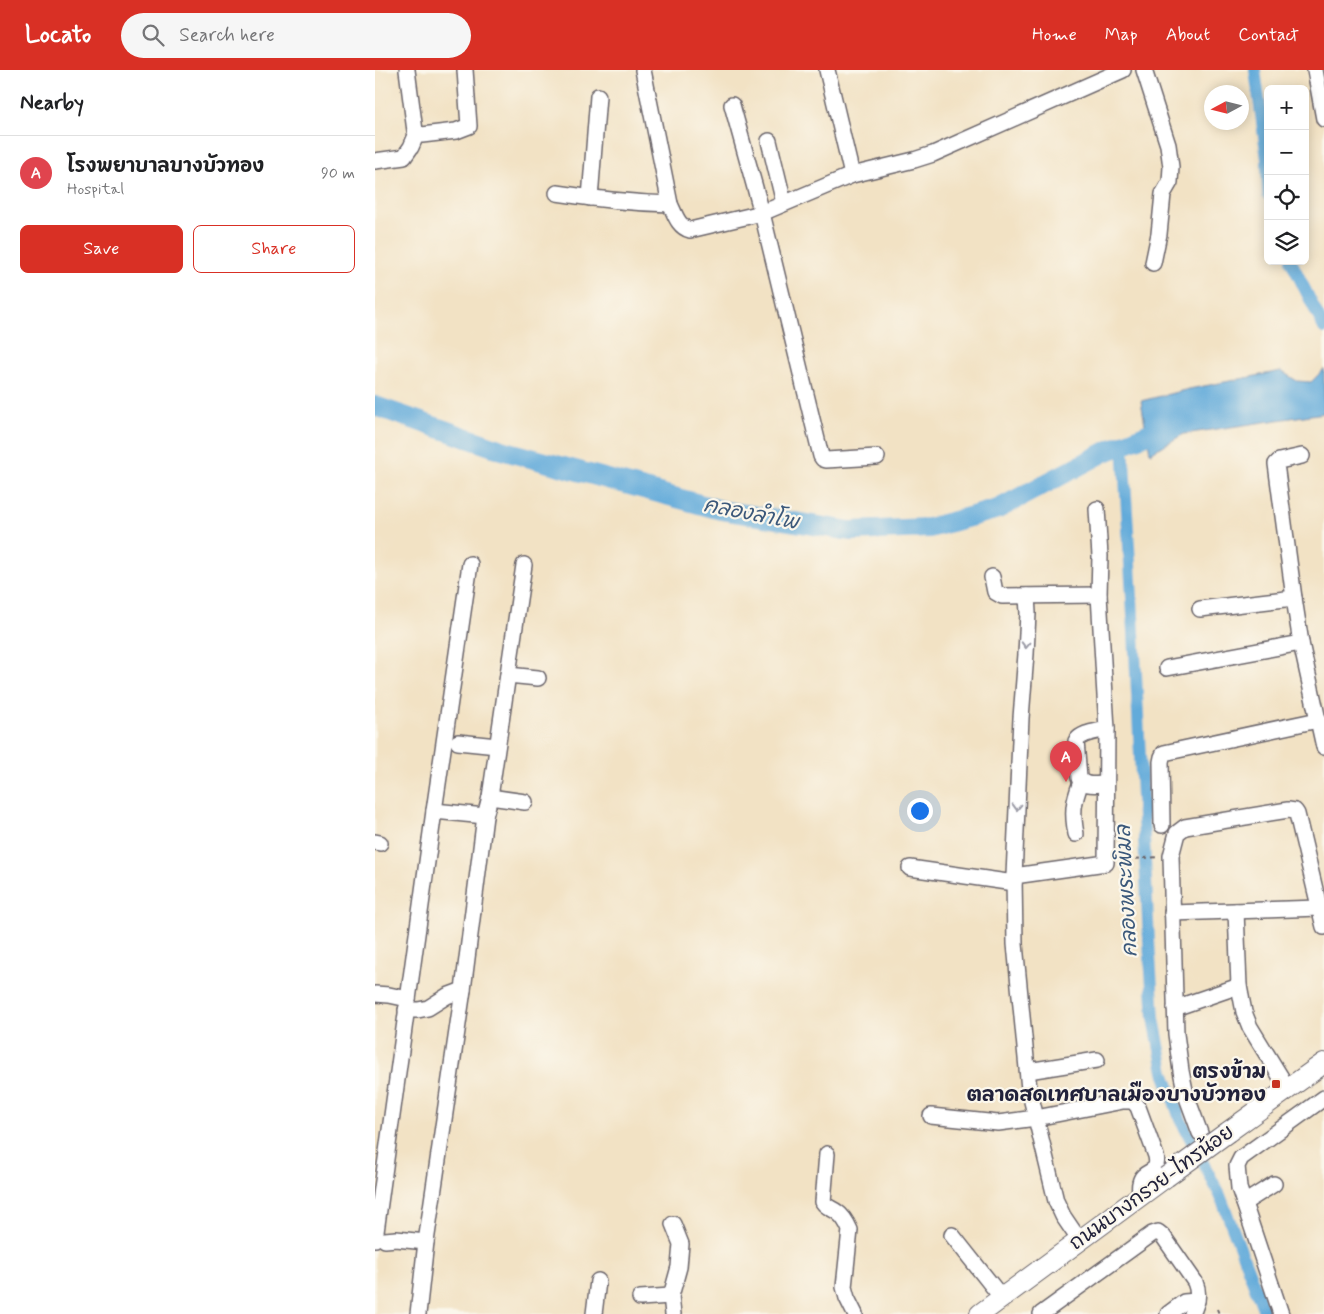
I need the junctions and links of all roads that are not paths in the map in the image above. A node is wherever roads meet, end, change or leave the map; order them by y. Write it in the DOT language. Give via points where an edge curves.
graph roads {
  1 [pos="407,70"];
  2 [pos="465,70"];
  3 [pos="643,70"];
  4 [pos="827,70"];
  5 [pos="1123,70"];
  6 [pos="1144,70"];
  7 [pos="1315,70"];
  8 [pos="598,96"];
  9 [pos="732,105"];
  10 [pos="1324,119"];
  11 [pos="417,133"];
  12 [pos="769,141"];
  13 [pos="375,161"];
  14 [pos="852,175"];
  15 [pos="557,193"];
  16 [pos="590,198"];
  17 [pos="784,203"];
  18 [pos="670,204"];
  19 [pos="762,212"];
  20 [pos="1153,263"];
  21 [pos="1302,456"];
  22 [pos="877,458"];
  23 [pos="1097,509"];
  24 [pos="470,564"];
  25 [pos="524,565"];
  26 [pos="992,577"];
  27 [pos="1099,595"];
  28 [pos="1027,596"];
  29 [pos="1294,598"];
  30 [pos="1200,609"];
  31 [pos="1301,643"];
  32 [pos="1167,668"];
  33 [pos="508,675"];
  34 [pos="538,678"];
  35 [pos="1318,720"];
  36 [pos="1107,729"];
  37 [pos="458,742"];
  38 [pos="497,746"];
  39 [pos="1324,747"];
  40 [pos="1081,782"];
  41 [pos="1106,784"];
  42 [pos="490,797"];
  43 [pos="525,802"];
  44 [pos="434,811"];
  45 [pos="485,816"];
  46 [pos="1162,825"];
  47 [pos="1076,834"];
  48 [pos="910,868"];
  49 [pos="1014,879"];
  50 [pos="1319,908"];
  51 [pos="1236,911"];
  52 [pos="1172,912"];
  53 [pos="1324,927"];
  54 [pos="1239,986"];
  55 [pos="463,990"];
  56 [pos="375,994"];
  57 [pos="407,1005"];
  58 [pos="1175,1008"];
  59 [pos="1097,1060"];
  60 [pos="1324,1063"];
  61 [pos="1028,1071"];
  62 [pos="1288,1089"];
  63 [pos="1324,1098"];
  64 [pos="931,1116"];
  65 [pos="1036,1118"];
  66 [pos="1200,1133"];
  67 [pos="827,1154"];
  68 [pos="1274,1184"];
  69 [pos="1140,1196"];
  70 [pos="1244,1203"];
  71 [pos="673,1224"];
  72 [pos="952,1235"];
  73 [pos="380,1240"];
  74 [pos="1080,1240"];
  75 [pos="426,1242"];
  76 [pos="598,1281"];
  77 [pos="671,1296"];
  78 [pos="640,1298"];
  79 [pos="1002,1298"];
  80 [pos="1195,1307"];
  81 [pos="984,1313"];
  82 [pos="418,1314"];
  83 [pos="594,1314"];
  84 [pos="673,1314"];
  85 [pos="855,1314"];
  86 [pos="1041,1314"];
  87 [pos="1168,1314"];
  88 [pos="1281,1314"];
  1 -- 11 [label="street"];
  2 -- 11 [label="street" via="469,126 456,131"];
  3 -- 18 [label="street"];
  4 -- 14 [label="street"];
  5 -- 14 [label="street" via="933,154"];
  6 -- 20 [label="street" via="1168,144 1171,167 1170,182 1163,194"];
  7 -- 10 [label="street"];
  8 -- 16 [label="street"];
  9 -- 19 [label="street"];
  11 -- 13 [label="street" via="404,157"];
  12 -- 17 [label="street"];
  14 -- 17 [label="street"];
  15 -- 16 [label="street"];
  16 -- 18 [label="street"];
  17 -- 19 [label="street"];
  18 -- 19 [label="street" via="679,224 690,230"];
  19 -- 22 [label="street" via="821,456 826,460"];
  21 -- 29 [label="street" via="1276,464"];
  23 -- 27 [label="street"];
  24 -- 44 [label="street"];
  25 -- 33 [label="street"];
  26 -- 28 [label="street" via="997,594"];
  27 -- 28 [label="street"];
  27 -- 36 [label="street"];
  28 -- 49 [label="street, one-way"];
  29 -- 30 [label="street"];
  29 -- 31 [label="street"];
  31 -- 32 [label="street"];
  31 -- 35 [label="street"];
  33 -- 34 [label="street"];
  33 -- 38 [label="street"];
  35 -- 39 [label="street"];
  35 -- 46 [label="street" via="1164,753 1161,757"];
  36 -- 40 [label="street" via="1085,734 1076,741"];
  36 -- 41 [label="street"];
  37 -- 38 [label="street"];
  38 -- 42 [label="street"];
  40 -- 41 [label="street"];
  40 -- 47 [label="street" via="1075,798 1073,819"];
  41 -- 49 [label="street" via="1106,863"];
  42 -- 43 [label="street"];
  42 -- 45 [label="street"];
  44 -- 45 [label="street"];
  44 -- 57 [label="street"];
  45 -- 55 [label="street"];
  48 -- 49 [label="street"];
  49 -- 61 [label="street" via="1015,944"];
  50 -- 51 [label="street"];
  50 -- 52 [label="street" via="1297,814 1288,810 1179,830 1171,856"];
  50 -- 53 [label="street"];
  51 -- 52 [label="street"];
  51 -- 54 [label="street"];
  52 -- 58 [label="street"];
  54 -- 58 [label="street"];
  54 -- 62 [label="street" via="1250,1027"];
  55 -- 57 [label="street" via="428,1008 418,1010"];
  55 -- 75 [label="street"];
  56 -- 57 [label="street" via="389,995"];
  57 -- 73 [label="street"];
  58 -- 66 [label="street" via="1181,1071"];
  59 -- 61 [label="street"];
  60 -- 62 [label="main road, ถนนบางกรวย-ไทรน้อย"];
  61 -- 65 [label="street"];
  62 -- 69 [label="main road, ถนนบางกรวย-ไทรน้อย, bridge"];
  63 -- 70 [label="street" via="1241,1158 1237,1176"];
  64 -- 65 [label="street" via="998,1123"];
  65 -- 69 [label="street" via="1133,1101 1138,1107 1157,1164 1142,1177"];
  65 -- 74 [label="street" via="1057,1201"];
  67 -- 85 [label="street" via="823,1202 838,1212 850,1230 844,1287"];
  68 -- 70 [label="street"];
  69 -- 74 [label="main road, ถนนบางกรวย-ไทรน้อย"];
  70 -- 88 [label="street"];
  71 -- 77 [label="street" via="681,1244"];
  72 -- 79 [label="street"];
  73 -- 75 [label="street"];
  74 -- 79 [label="main road, ถนนบางกรวย-ไทรน้อย"];
  75 -- 82 [label="street"];
  76 -- 83 [label="street"];
  77 -- 78 [label="street"];
  77 -- 84 [label="street"];
  79 -- 81 [label="main road, ถนนบางกรวย-ไทรน้อย"];
  80 -- 86 [label="street" via="1195,1282 1158,1232"];
  80 -- 87 [label="street" via="1184,1302"];
}
